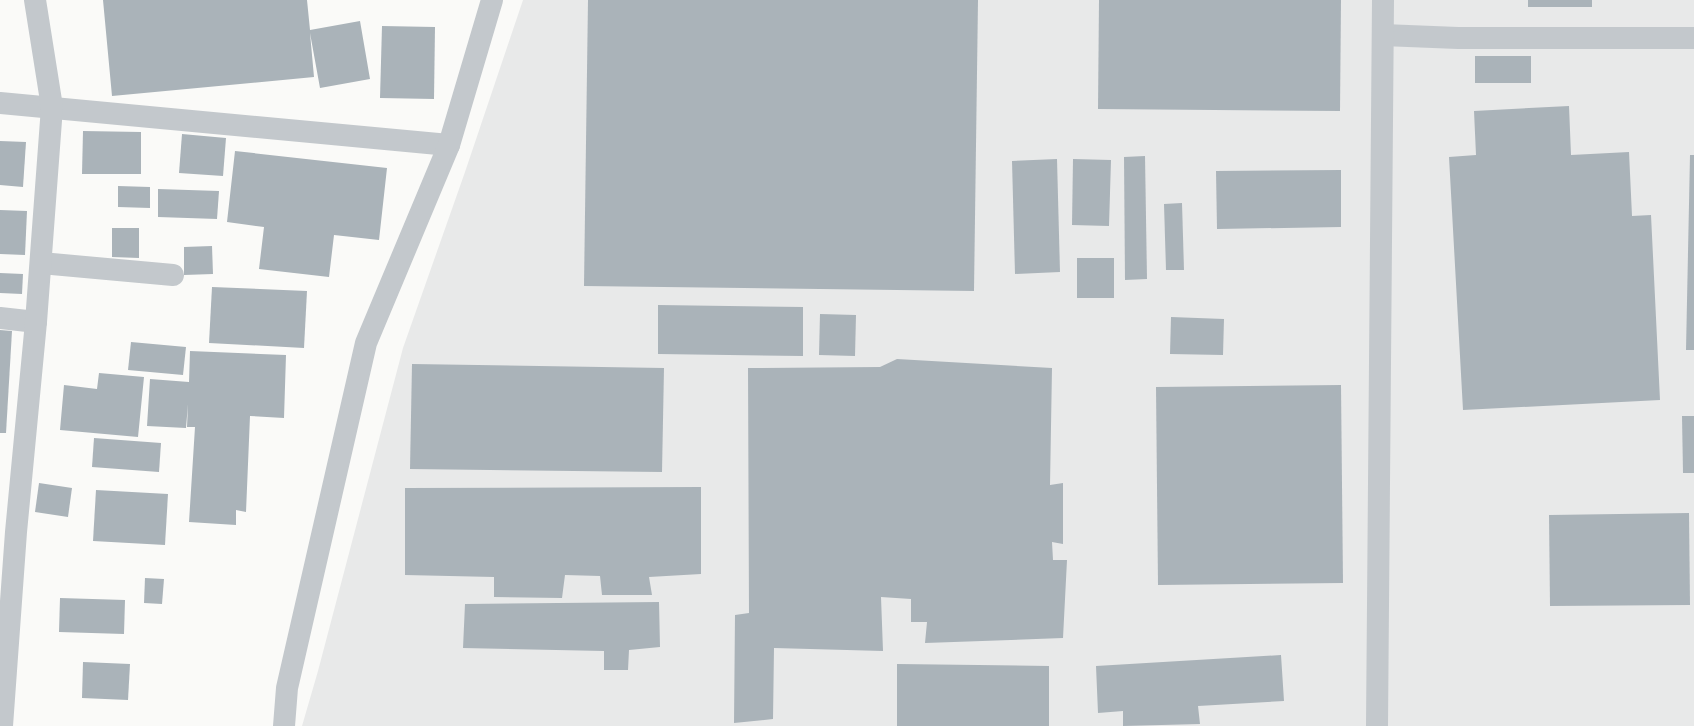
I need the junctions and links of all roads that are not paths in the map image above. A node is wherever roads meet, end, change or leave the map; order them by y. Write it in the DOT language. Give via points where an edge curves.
graph roads {
  1 [pos="35,0"];
  2 [pos="492,0"];
  3 [pos="1383,0"];
  4 [pos="1383,35"];
  5 [pos="1694,38"];
  6 [pos="0,103"];
  7 [pos="52,107"];
  8 [pos="449,145"];
  9 [pos="40,263"];
  10 [pos="174,275"];
  11 [pos="0,318"];
  12 [pos="36,322"];
  13 [pos="8,531"];
  14 [pos="2,726"];
  15 [pos="284,726"];
  16 [pos="1377,726"];
  1 -- 7 [label="street"];
  2 -- 8 [label="street"];
  3 -- 4 [label="street"];
  4 -- 5 [label="street" via="1458,38"];
  4 -- 16 [label="street"];
  6 -- 7 [label="street"];
  7 -- 8 [label="street"];
  7 -- 9 [label="street"];
  8 -- 15 [label="street" via="366,343 287,688"];
  9 -- 10 [label="street"];
  9 -- 12 [label="street"];
  11 -- 12 [label="street"];
  12 -- 13 [label="street"];
  13 -- 14 [label="street"];
}
